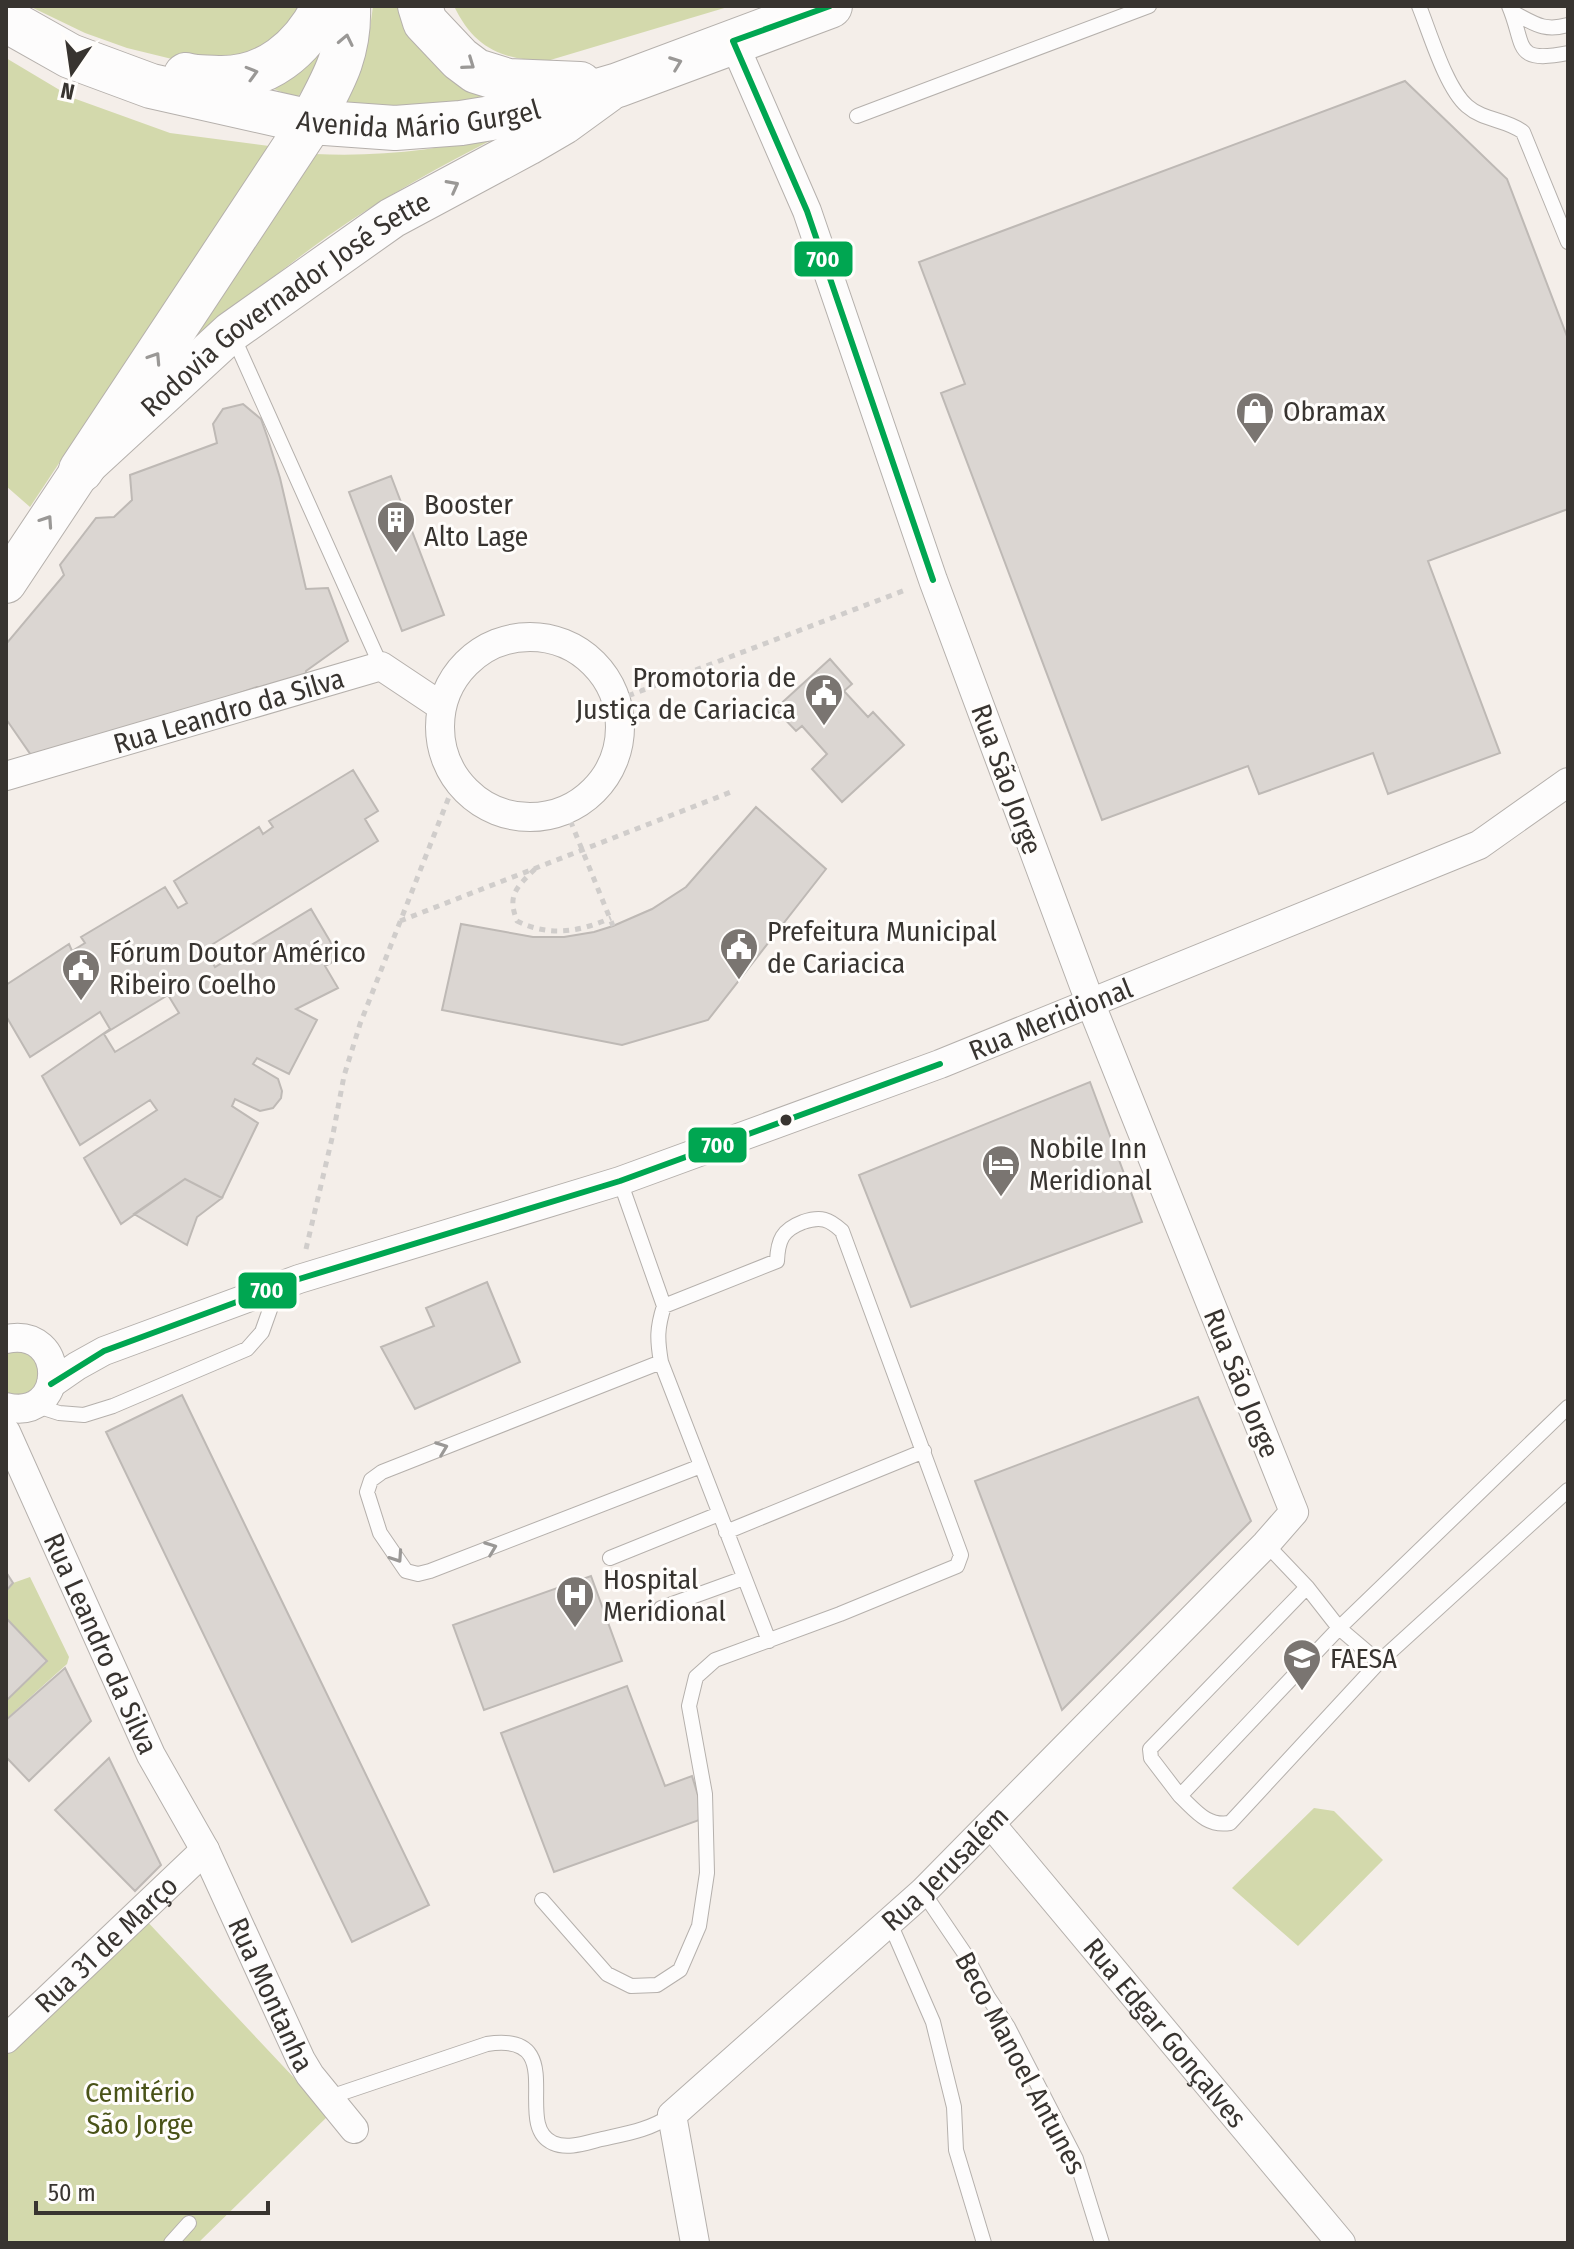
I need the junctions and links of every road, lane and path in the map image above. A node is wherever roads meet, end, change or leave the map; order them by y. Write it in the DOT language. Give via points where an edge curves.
graph roads {
  1 [pos="324,6"];
  2 [pos="348,6"];
  3 [pos="420,6"];
  4 [pos="830,6"];
  5 [pos="1149,6"];
  6 [pos="1419,6"];
  7 [pos="1510,9"];
  8 [pos="10,22"];
  9 [pos="1568,25"];
  10 [pos="733,41"];
  11 [pos="1568,53"];
  12 [pos="618,85"];
  13 [pos="857,116"];
  14 [pos="311,122"];
  15 [pos="1568,242"];
  16 [pos="231,332"];
  17 [pos="81,470"];
  18 [pos="933,580"];
  19 [pos="6,583"];
  20 [pos="381,666"];
  21 [pos="617,700"];
  22 [pos="441,706"];
  23 [pos="6,776"];
  24 [pos="456,779"];
  25 [pos="1568,782"];
  26 [pos="731,792"];
  27 [pos="566,810"];
  28 [pos="582,850"];
  29 [pos="537,867"];
  30 [pos="611,918"];
  31 [pos="400,921"];
  32 [pos="613,926"];
  33 [pos="1090,1002"];
  34 [pos="620,1181"];
  35 [pos="289,1283"];
  36 [pos="664,1306"];
  37 [pos="14,1339"];
  38 [pos="104,1351"];
  39 [pos="661,1362"];
  40 [pos="30,1399"];
  41 [pos="1568,1407"];
  42 [pos="6,1432"];
  43 [pos="924,1451"];
  44 [pos="701,1466"];
  45 [pos="1568,1490"];
  46 [pos="1294,1512"];
  47 [pos="719,1514"];
  48 [pos="726,1532"];
  49 [pos="1266,1544"];
  50 [pos="610,1558"];
  51 [pos="744,1578"];
  52 [pos="1307,1587"];
  53 [pos="661,1608"];
  54 [pos="1339,1628"];
  55 [pos="769,1641"];
  56 [pos="1379,1662"];
  57 [pos="1180,1796"];
  58 [pos="991,1824"];
  59 [pos="205,1850"];
  60 [pos="923,1892"];
  61 [pos="542,1900"];
  62 [pos="889,1921"];
  63 [pos="6,2039"];
  64 [pos="330,2097"];
  65 [pos="672,2115"];
  66 [pos="354,2129"];
  67 [pos="189,2223"];
  68 [pos="171,2243"];
  69 [pos="695,2243"];
  70 [pos="984,2243"];
  71 [pos="1102,2243"];
  72 [pos="1341,2243"];
  8 -- 1 [label="main road, one-way" via="192,77 233,79 269,69 300,43"];
  14 -- 2 [label="main road, one-way" via="339,69 349,29"];
  3 -- 12 [label="main road, one-way" via="425,22 476,71 518,82"];
  4 -- 10 [label="main road, Avenida Mário Gurgel"];
  5 -- 13 [label="lane"];
  6 -- 15 [label="lane" via="1449,81 1466,106 1523,132"];
  7 -- 9 [label="lane" via="1538,27"];
  7 -- 11 [label="lane" via="1529,55"];
  8 -- 14 [label="main road, Avenida Mário Gurgel" via="70,56 151,86"];
  12 -- 10 [label="main road, Avenida Mário Gurgel, one-way"];
  10 -- 18 [label="street, Rua São Jorge" via="807,211"];
  12 -- 14 [label="main road, Avenida Mário Gurgel" via="522,113 461,123 395,128"];
  16 -- 12 [label="main road, Rodovia Governador José Sette, one-way" via="392,218 552,131"];
  17 -- 14 [label="main road, one-way"];
  16 -- 17 [label="main road, Rodovia Governador José Sette"];
  16 -- 20 [label="lane"];
  19 -- 17 [label="main road, Rodovia Governador José Sette, one-way"];
  18 -- 21 [label="path"];
  18 -- 33 [label="street, Rua São Jorge"];
  20 -- 22 [label="street, Rua Leandro da Silva"];
  20 -- 23 [label="street, Rua Leandro da Silva"];
  21 -- 22 [label="street" via="605,675 585,654 558,640 531,636 503,640 478,653 457,672"];
  21 -- 27 [label="street" via="621,728 616,756 603,781"];
  22 -- 24 [label="street" via="443,753"];
  24 -- 27 [label="street" via="476,799 501,812 529,817"];
  24 -- 31 [label="path"];
  25 -- 33 [label="street, Rua Meridional" via="1479,845"];
  26 -- 28 [label="path"];
  27 -- 28 [label="path"];
  28 -- 29 [label="path"];
  28 -- 30 [label="path"];
  29 -- 30 [label="path" via="512,896 517,921 559,933"];
  29 -- 31 [label="path"];
  30 -- 32 [label="path"];
  31 -- 35 [label="path" via="344,1076 333,1134"];
  33 -- 34 [label="street, Rua Meridional" via="857,1096"];
  33 -- 46 [label="street, Rua São Jorge"];
  34 -- 35 [label="street, Rua Meridional"];
  34 -- 36 [label="lane"];
  35 -- 38 [label="street, Rua Meridional"];
  35 -- 40 [label="lane" via="247,1349 84,1415 59,1413"];
  36 -- 39 [label="lane" via="657,1340"];
  36 -- 43 [label="lane" via="777,1261 781,1238 790,1227 817,1217 830,1220 842,1231"];
  37 -- 38 [label="street"];
  37 -- 40 [label="street" via="40,1345 48,1353 53,1374"];
  38 -- 40 [label="street, Rua Meridional"];
  39 -- 44 [label="lane"];
  39 -- 44 [label="lane" via="382,1472 367,1492 380,1533 406,1571 418,1574"];
  41 -- 54 [label="lane"];
  42 -- 59 [label="street, Rua Leandro da Silva" via="151,1755"];
  43 -- 48 [label="lane"];
  43 -- 55 [label="lane" via="961,1555 957,1566"];
  44 -- 47 [label="lane"];
  45 -- 56 [label="lane"];
  46 -- 49 [label="street, Rua Jerusalém"];
  47 -- 48 [label="lane"];
  47 -- 50 [label="lane"];
  48 -- 51 [label="lane"];
  49 -- 52 [label="lane"];
  49 -- 58 [label="street, Rua Jerusalém"];
  51 -- 53 [label="lane"];
  51 -- 55 [label="lane"];
  52 -- 54 [label="lane"];
  52 -- 57 [label="lane" via="1150,1749"];
  54 -- 56 [label="lane"];
  54 -- 57 [label="lane"];
  55 -- 61 [label="lane" via="715,1660 696,1677 689,1706 705,1794 707,1873 699,1926 680,1970 657,1985 631,1986 607,1974"];
  56 -- 57 [label="lane" via="1230,1823 1205,1820"];
  58 -- 60 [label="street, Rua Jerusalém"];
  58 -- 72 [label="street, Rua Edgar Gonçalves"];
  59 -- 63 [label="street, Rua 31 de Março"];
  59 -- 64 [label="street, Rua Montanha" via="301,2060"];
  60 -- 62 [label="street, Rua Jerusalém"];
  60 -- 71 [label="lane, Beco Manoel Antunes" via="1008,2027 1076,2159"];
  62 -- 65 [label="street, Rua Jerusalém"];
  62 -- 70 [label="lane" via="933,2022 954,2107 956,2150"];
  64 -- 65 [label="lane" via="502,2042 525,2050 533,2062 538,2128 554,2144 578,2144 655,2126"];
  64 -- 66 [label="street, Rua Montanha"];
  65 -- 69 [label="street"];
  67 -- 68 [label="lane"];
}
